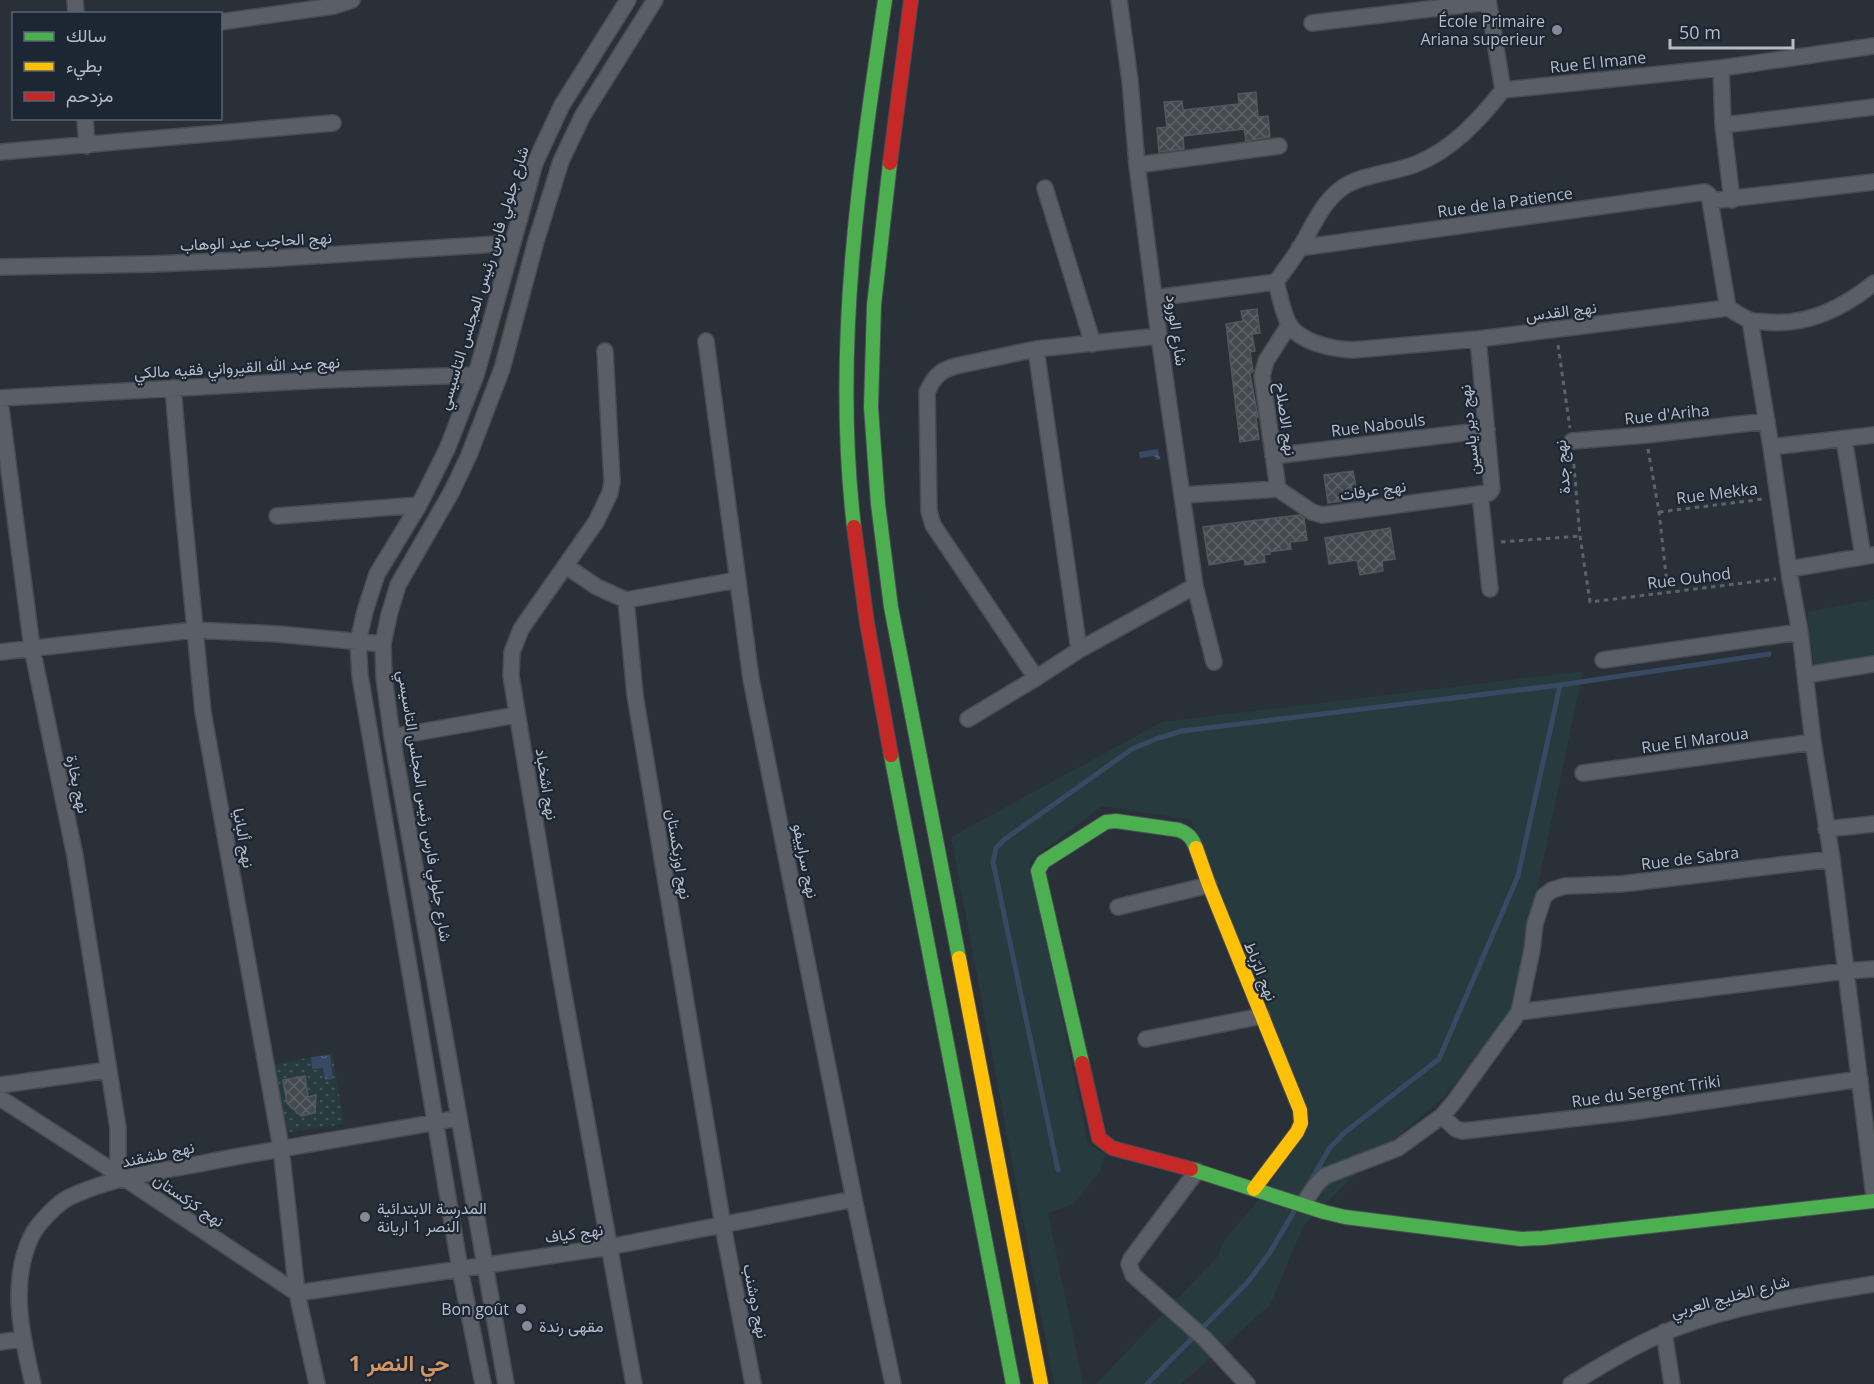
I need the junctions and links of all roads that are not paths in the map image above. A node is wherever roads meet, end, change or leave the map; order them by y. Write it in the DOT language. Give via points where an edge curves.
graph roads {
  1 [pos="352,0"];
  2 [pos="628,0"];
  3 [pos="655,0"];
  4 [pos="885,0"];
  5 [pos="911,0"];
  6 [pos="1119,0"];
  7 [pos="1488,1"];
  8 [pos="222,22"];
  9 [pos="1312,22"];
  10 [pos="1874,46"];
  11 [pos="1720,68"];
  12 [pos="1503,90"];
  13 [pos="1874,107"];
  14 [pos="85,120"];
  15 [pos="333,123"];
  16 [pos="1723,125"];
  17 [pos="87,146"];
  18 [pos="1280,146"];
  19 [pos="0,152"];
  20 [pos="1137,165"];
  21 [pos="1874,182"];
  22 [pos="1045,188"];
  23 [pos="1732,200"];
  24 [pos="1710,201"];
  25 [pos="513,243"];
  26 [pos="1299,248"];
  27 [pos="0,267"];
  28 [pos="1276,282"];
  29 [pos="1874,283"];
  30 [pos="1154,298"];
  31 [pos="1728,308"];
  32 [pos="1750,320"];
  33 [pos="1289,326"];
  34 [pos="1159,336"];
  35 [pos="1478,339"];
  36 [pos="706,341"];
  37 [pos="1094,344"];
  38 [pos="1036,350"];
  39 [pos="605,351"];
  40 [pos="476,375"];
  41 [pos="173,388"];
  42 [pos="0,400"];
  43 [pos="1767,421"];
  44 [pos="1487,430"];
  45 [pos="2,434"];
  46 [pos="1874,435"];
  47 [pos="1844,438"];
  48 [pos="1572,441"];
  49 [pos="1771,447"];
  50 [pos="1273,456"];
  51 [pos="1278,489"];
  52 [pos="1480,494"];
  53 [pos="1183,495"];
  54 [pos="420,504"];
  55 [pos="277,516"];
  56 [pos="1869,555"];
  57 [pos="566,566"];
  58 [pos="1789,573"];
  59 [pos="737,580"];
  60 [pos="1195,586"];
  61 [pos="1490,589"];
  62 [pos="626,600"];
  63 [pos="194,630"];
  64 [pos="1800,632"];
  65 [pos="358,642"];
  66 [pos="383,644"];
  67 [pos="32,648"];
  68 [pos="1079,650"];
  69 [pos="0,652"];
  70 [pos="1603,660"];
  71 [pos="1214,662"];
  72 [pos="1874,664"];
  73 [pos="1806,675"];
  74 [pos="1036,678"];
  75 [pos="517,715"];
  76 [pos="968,719"];
  77 [pos="392,737"];
  78 [pos="1813,742"];
  79 [pos="1583,773"];
  80 [pos="1874,824"];
  81 [pos="1826,829"];
  82 [pos="1832,860"];
  83 [pos="1209,885"];
  84 [pos="1118,907"];
  85 [pos="1874,969"];
  86 [pos="1845,971"];
  87 [pos="1520,1012"];
  88 [pos="1262,1016"];
  89 [pos="1146,1039"];
  90 [pos="108,1070"];
  91 [pos="1860,1079"];
  92 [pos="0,1084"];
  93 [pos="0,1098"];
  94 [pos="1442,1116"];
  95 [pos="459,1118"];
  96 [pos="436,1123"];
  97 [pos="281,1148"];
  98 [pos="1197,1171"];
  99 [pos="121,1176"];
  100 [pos="1254,1189"];
  101 [pos="1874,1196"];
  102 [pos="854,1199"];
  103 [pos="1874,1201"];
  104 [pos="1303,1204"];
  105 [pos="723,1226"];
  106 [pos="609,1247"];
  107 [pos="486,1264"];
  108 [pos="460,1269"];
  109 [pos="1874,1284"];
  110 [pos="297,1293"];
  111 [pos="1664,1332"];
  112 [pos="22,1339"];
  113 [pos="0,1342"];
  114 [pos="33,1384"];
  115 [pos="317,1384"];
  116 [pos="483,1384"];
  117 [pos="507,1384"];
  118 [pos="634,1384"];
  119 [pos="753,1384"];
  120 [pos="893,1384"];
  121 [pos="1013,1384"];
  122 [pos="1041,1384"];
  123 [pos="1247,1384"];
  124 [pos="1571,1384"];
  125 [pos="1672,1384"];
  1 -- 8 [label="street"];
  2 -- 25 [label="street, شارع جلولي فارس رئيس المجلس التاسيسي" via="562,105 535,163"];
  3 -- 66 [label="street, شارع جلولي فارس رئيس المجلس التاسيسي" via="583,116 561,161 502,369 452,491 398,585"];
  4 -- 121 [label="main road" via="864,141 850,303 846,407 851,505 865,612"];
  5 -- 122 [label="main road" via="874,305 871,407 878,504 891,607"];
  6 -- 20 [label="street, شارع الورود"];
  7 -- 9 [label="street"];
  7 -- 12 [label="street"];
  10 -- 11 [label="street, Rue El Imane"];
  11 -- 12 [label="street, Rue El Imane"];
  11 -- 16 [label="street"];
  12 -- 26 [label="street" via="1481,117 1430,157 1343,186 1319,214"];
  13 -- 16 [label="street"];
  14 -- 17 [label="street"];
  15 -- 17 [label="street"];
  16 -- 23 [label="street"];
  17 -- 19 [label="street"];
  18 -- 20 [label="street"];
  20 -- 30 [label="street, شارع الورود"];
  21 -- 23 [label="street, Rue de la Patience"];
  22 -- 37 [label="street"];
  23 -- 24 [label="street, Rue de la Patience"];
  24 -- 26 [label="street, Rue de la Patience" via="1703,192"];
  24 -- 31 [label="street"];
  25 -- 27 [label="street, نهج الحاجب عبد الوهاب" via="152,264"];
  25 -- 40 [label="street, شارع جلولي فارس رئيس المجلس التاسيسي"];
  26 -- 28 [label="street"];
  28 -- 30 [label="street"];
  28 -- 33 [label="street"];
  29 -- 32 [label="street" via="1811,319 1792,323"];
  30 -- 34 [label="street, شارع الورود"];
  31 -- 32 [label="street"];
  31 -- 35 [label="street, نهج القدس"];
  32 -- 43 [label="street"];
  33 -- 35 [label="street, نهج القدس" via="1301,336 1336,350"];
  33 -- 50 [label="street, نهج الاصلاح" via="1266,361 1262,376"];
  34 -- 37 [label="street"];
  34 -- 53 [label="street, شارع الورود"];
  35 -- 44 [label="street, نهج دير ياسين"];
  36 -- 59 [label="street, نهج سراييفو"];
  37 -- 38 [label="street"];
  38 -- 68 [label="street"];
  38 -- 74 [label="street" via="943,369 927,392 929,511 933,525"];
  39 -- 57 [label="street, نهج اشخباد" via="612,483 596,522"];
  40 -- 41 [label="street, نهج عبد الله القيرواني فقيه مالكي"];
  40 -- 54 [label="street, شارع جلولي فارس رئيس المجلس التاسيسي"];
  41 -- 42 [label="street, نهج عبد الله القيرواني فقيه مالكي"];
  41 -- 63 [label="street, نهج ألبانيا"];
  42 -- 45 [label="street, نهج بخارة"];
  43 -- 48 [label="street, Rue d'Ariha"];
  43 -- 49 [label="street"];
  44 -- 50 [label="street, Rue Nabouls"];
  44 -- 52 [label="street, نهج دير ياسين" via="1492,489"];
  45 -- 67 [label="street, نهج بخارة"];
  46 -- 47 [label="street"];
  47 -- 49 [label="street"];
  47 -- 56 [label="street"];
  49 -- 58 [label="street"];
  50 -- 51 [label="street, نهج الاصلاح"];
  51 -- 52 [label="street, نهج عرفات" via="1322,515"];
  51 -- 53 [label="street"];
  52 -- 61 [label="street, نهج دير ياسين"];
  53 -- 60 [label="street, شارع الورود"];
  54 -- 55 [label="street"];
  54 -- 65 [label="street, شارع جلولي فارس رئيس المجلس التاسيسي" via="377,574"];
  56 -- 58 [label="street"];
  57 -- 62 [label="street"];
  57 -- 75 [label="street, نهج اشخباد" via="521,629 512,652"];
  58 -- 64 [label="street"];
  59 -- 62 [label="street"];
  59 -- 102 [label="street, نهج سراييفو" via="751,679"];
  60 -- 68 [label="street"];
  60 -- 71 [label="street, شارع الورود"];
  62 -- 105 [label="street, نهج اوزبكستان" via="635,695"];
  63 -- 65 [label="street"];
  63 -- 67 [label="street"];
  63 -- 97 [label="street, نهج ألبانيا" via="202,712"];
  64 -- 70 [label="street"];
  64 -- 73 [label="street"];
  65 -- 66 [label="street"];
  65 -- 96 [label="street, شارع جلولي فارس رئيس المجلس التاسيسي" via="360,676"];
  66 -- 77 [label="street, شارع جلولي فارس رئيس المجلس التاسيسي"];
  67 -- 69 [label="street"];
  67 -- 90 [label="street, نهج بخارة" via="75,856"];
  68 -- 74 [label="street"];
  72 -- 73 [label="street"];
  73 -- 78 [label="street"];
  74 -- 76 [label="street"];
  75 -- 77 [label="street"];
  75 -- 106 [label="street, نهج اشخباد"];
  77 -- 95 [label="street, شارع جلولي فارس رئيس المجلس التاسيسي"];
  78 -- 79 [label="street, Rue El Maroua"];
  78 -- 81 [label="street"];
  80 -- 81 [label="street"];
  81 -- 82 [label="street"];
  82 -- 86 [label="street"];
  82 -- 87 [label="street, Rue de Sabra" via="1552,890 1544,896 1535,924"];
  83 -- 84 [label="street"];
  83 -- 88 [label="main road, نهج الرّباط"];
  83 -- 98 [label="main road, نهج الرّباط" via="1188,834 1116,821 1098,826 1043,862 1038,871 1099,1138 1112,1148"];
  85 -- 86 [label="street"];
  86 -- 87 [label="street"];
  86 -- 91 [label="street"];
  87 -- 94 [label="street"];
  88 -- 89 [label="street"];
  88 -- 100 [label="main road, نهج الرّباط" via="1300,1110 1301,1123"];
  90 -- 92 [label="street"];
  90 -- 99 [label="street, نهج بخارة"];
  91 -- 94 [label="street, Rue du Sergent Triki" via="1632,1112 1463,1131"];
  91 -- 101 [label="street"];
  93 -- 99 [label="street, نهج كزكستان"];
  94 -- 104 [label="street" via="1398,1148 1325,1176"];
  95 -- 96 [label="street, نهج طشقند"];
  95 -- 107 [label="street, شارع جلولي فارس رئيس المجلس التاسيسي"];
  96 -- 97 [label="street, نهج طشقند"];
  96 -- 108 [label="street, شارع جلولي فارس رئيس المجلس التاسيسي"];
  97 -- 99 [label="street, نهج طشقند"];
  97 -- 110 [label="street, نهج ألبانيا"];
  98 -- 100 [label="main road"];
  98 -- 123 [label="street" via="1131,1259 1130,1269"];
  99 -- 110 [label="street, نهج كزكستان"];
  99 -- 112 [label="street, نهج طشقند" via="70,1196 32,1236 18,1290"];
  100 -- 104 [label="main road"];
  102 -- 105 [label="street, نهج كياف"];
  102 -- 120 [label="street, نهج سراييفو"];
  103 -- 104 [label="main road" via="1521,1239 1362,1220"];
  105 -- 106 [label="street, نهج كياف"];
  105 -- 119 [label="street, نهج دوشنب"];
  106 -- 107 [label="street, نهج كياف"];
  106 -- 118 [label="street"];
  107 -- 108 [label="street, نهج كياف"];
  107 -- 117 [label="street, شارع جلولي فارس رئيس المجلس التاسيسي"];
  108 -- 110 [label="street, نهج كياف"];
  108 -- 116 [label="street, شارع جلولي فارس رئيس المجلس التاسيسي"];
  109 -- 111 [label="street, شارع الخليج العربي" via="1786,1299"];
  110 -- 115 [label="street, نهج ألبانيا"];
  111 -- 124 [label="street, شارع الخليج العربي"];
  111 -- 125 [label="street"];
  112 -- 113 [label="street"];
  112 -- 114 [label="street, نهج طشقند"];
}
